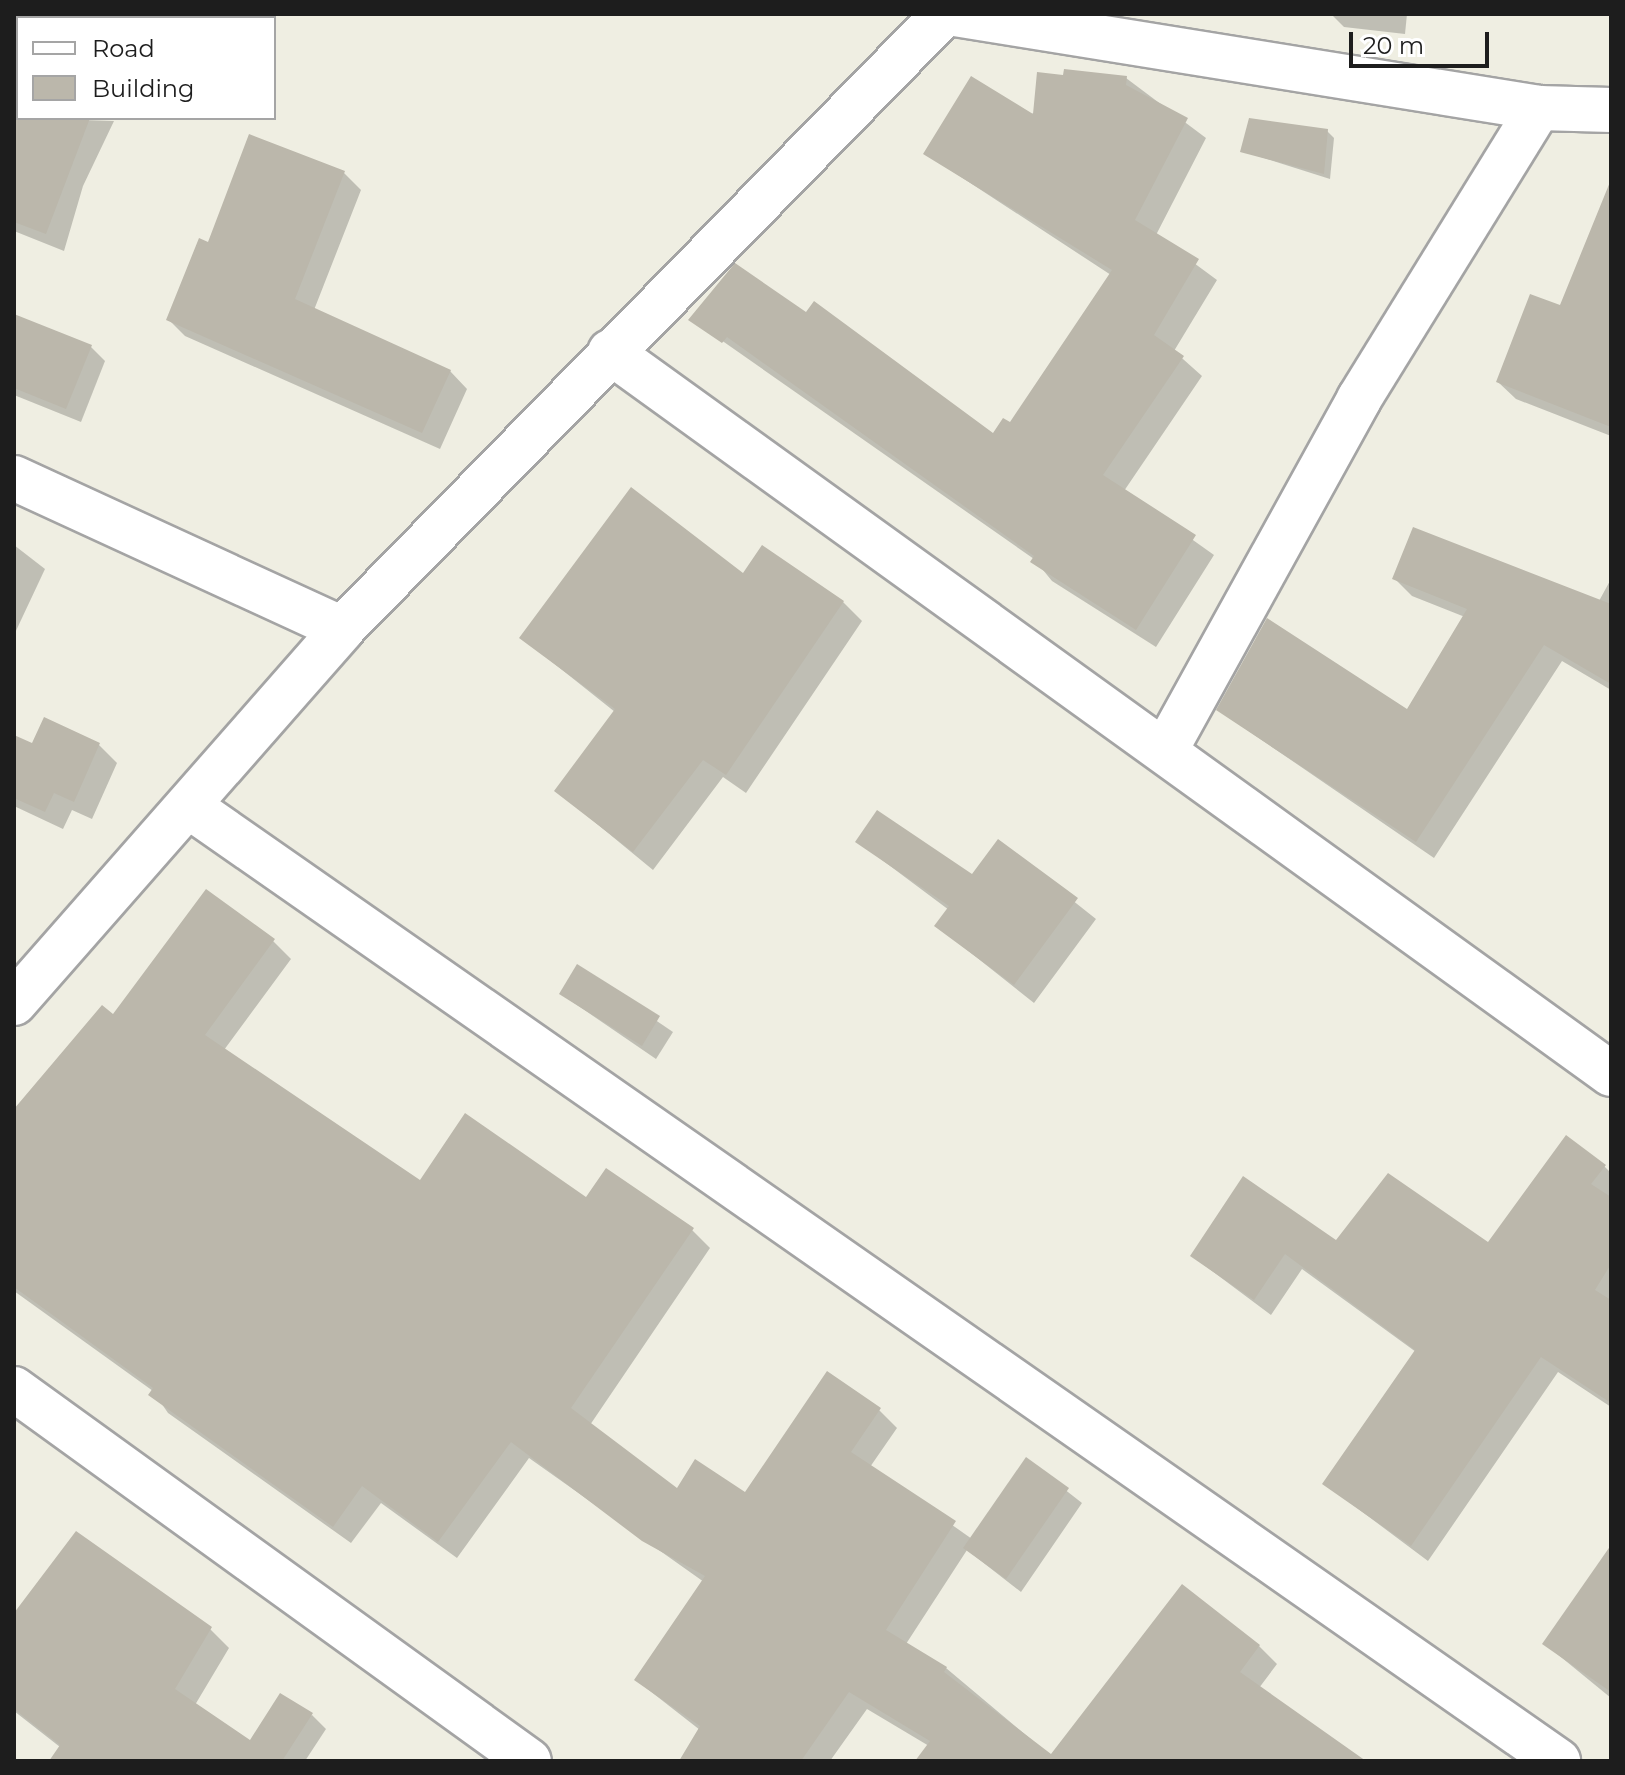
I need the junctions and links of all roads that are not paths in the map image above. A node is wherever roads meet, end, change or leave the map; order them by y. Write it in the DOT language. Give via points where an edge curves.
graph roads {
  1 [pos="944,14"];
  2 [pos="955,14"];
  3 [pos="1539,108"];
  4 [pos="1611,110"];
  5 [pos="610,352"];
  6 [pos="14,478"];
  7 [pos="342,629"];
  8 [pos="1166,749"];
  9 [pos="190,807"];
  10 [pos="14,1003"];
  11 [pos="1611,1074"];
  12 [pos="14,1389"];
  13 [pos="529,1761"];
  14 [pos="1558,1761"];
  1 -- 5 [label="street"];
  2 -- 3 [label="street"];
  3 -- 4 [label="street"];
  3 -- 8 [label="street" via="1359,399"];
  5 -- 7 [label="street"];
  5 -- 8 [label="street"];
  6 -- 7 [label="street"];
  7 -- 9 [label="street"];
  8 -- 11 [label="street"];
  9 -- 10 [label="street"];
  9 -- 14 [label="street"];
  12 -- 13 [label="street"];
}
